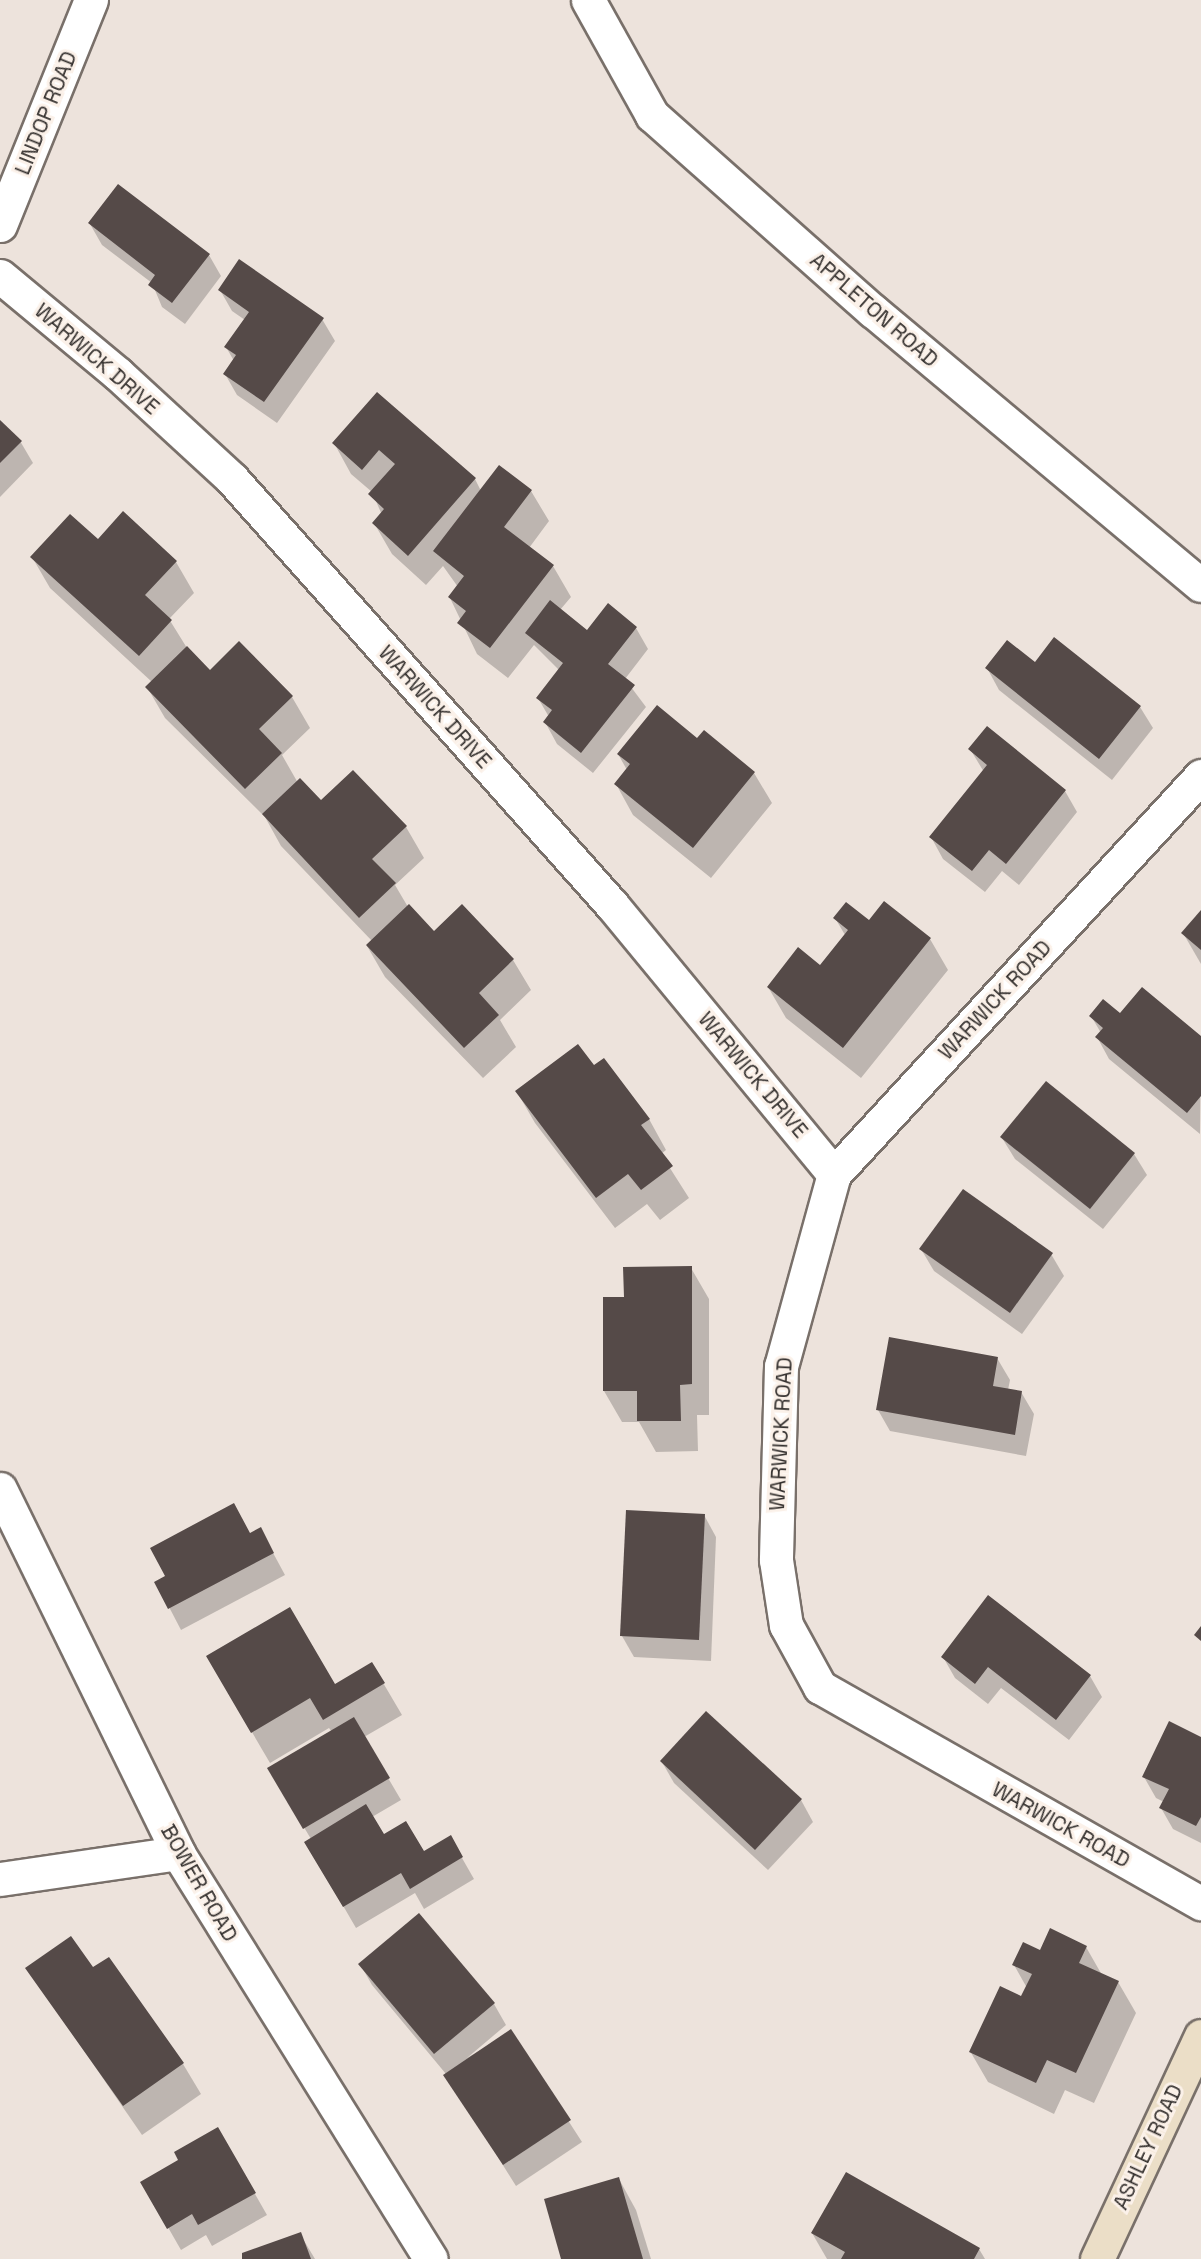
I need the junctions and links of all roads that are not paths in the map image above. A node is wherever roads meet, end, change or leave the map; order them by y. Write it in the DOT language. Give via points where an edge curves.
graph roads {
  1 [pos="91,0"];
  2 [pos="588,0"];
  3 [pos="0,225"];
  4 [pos="0,276"];
  5 [pos="1201,585"];
  6 [pos="1201,776"];
  7 [pos="834,1174"];
  8 [pos="0,1489"];
  9 [pos="178,1853"];
  10 [pos="0,1879"];
  11 [pos="1201,1903"];
  12 [pos="1201,2036"];
  13 [pos="431,2259"];
  14 [pos="1097,2259"];
  1 -- 3 [label="street, LINDOP ROAD"];
  2 -- 5 [label="street, APPLETON ROAD" via="652,115 873,311"];
  4 -- 7 [label="street, WARWICK DRIVE" via="118,374 232,479 604,896"];
  6 -- 7 [label="street, WARWICK ROAD"];
  7 -- 11 [label="street, WARWICK ROAD" via="781,1366 776,1560 786,1625 820,1687"];
  8 -- 9 [label="street, BOWER ROAD"];
  9 -- 10 [label="street"];
  9 -- 13 [label="street, BOWER ROAD"];
  12 -- 14 [label="main road, ASHLEY ROAD"];
}
